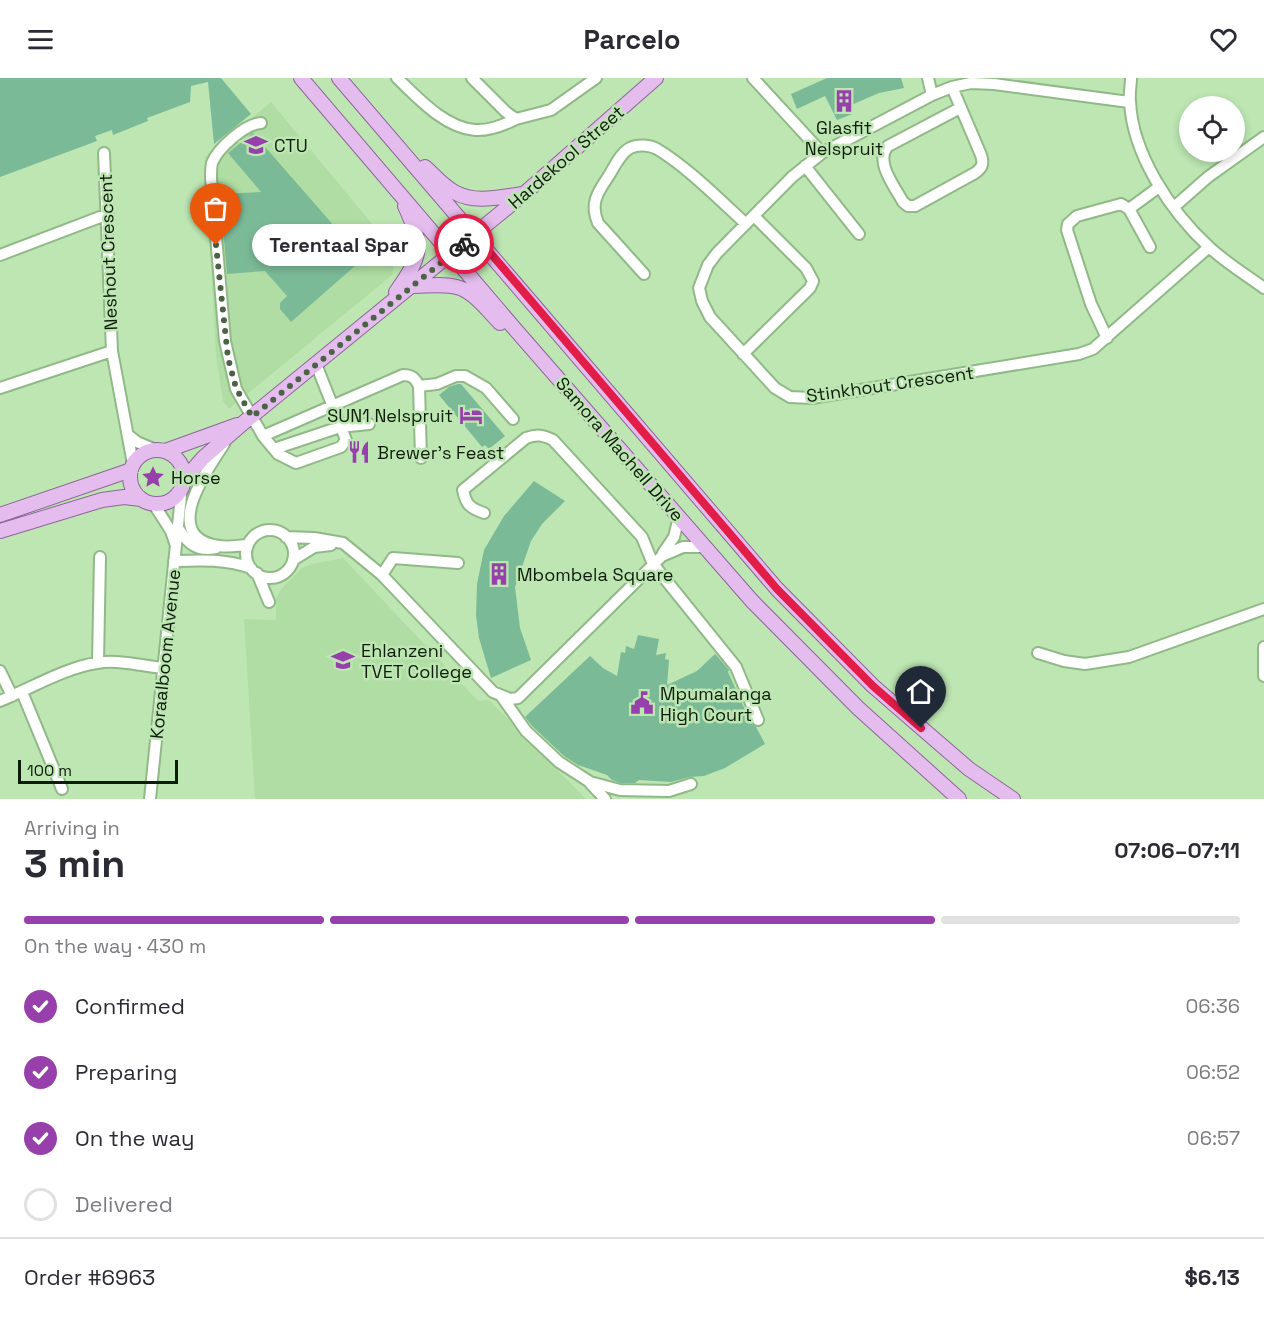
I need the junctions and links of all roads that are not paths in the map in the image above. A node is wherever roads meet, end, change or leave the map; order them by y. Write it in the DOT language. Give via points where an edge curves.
graph roads {
  1 [pos="302,78"];
  2 [pos="339,78"];
  3 [pos="397,78"];
  4 [pos="472,78"];
  5 [pos="596,78"];
  6 [pos="656,78"];
  7 [pos="753,78"];
  8 [pos="928,78"];
  9 [pos="1131,78"];
  10 [pos="971,81"];
  11 [pos="952,87"];
  12 [pos="932,95"];
  13 [pos="1130,102"];
  14 [pos="960,108"];
  15 [pos="516,119"];
  16 [pos="261,123"];
  17 [pos="378,126"];
  18 [pos="1264,137"];
  19 [pos="104,153"];
  20 [pos="822,153"];
  21 [pos="805,166"];
  22 [pos="1159,188"];
  23 [pos="397,189"];
  24 [pos="525,194"];
  25 [pos="1173,207"];
  26 [pos="1129,209"];
  27 [pos="108,214"];
  28 [pos="750,220"];
  29 [pos="859,234"];
  30 [pos="475,235"];
  31 [pos="1150,247"];
  32 [pos="1209,247"];
  33 [pos="452,253"];
  34 [pos="0,255"];
  35 [pos="644,274"];
  36 [pos="412,285"];
  37 [pos="1264,288"];
  38 [pos="387,306"];
  39 [pos="1107,338"];
  40 [pos="112,351"];
  41 [pos="743,354"];
  42 [pos="316,364"];
  43 [pos="419,386"];
  44 [pos="567,387"];
  45 [pos="0,388"];
  46 [pos="332,406"];
  47 [pos="513,419"];
  48 [pos="242,424"];
  49 [pos="369,424"];
  50 [pos="340,427"];
  51 [pos="128,435"];
  52 [pos="263,436"];
  53 [pos="274,449"];
  54 [pos="161,451"];
  55 [pos="421,458"];
  56 [pos="132,467"];
  57 [pos="182,483"];
  58 [pos="147,501"];
  59 [pos="484,513"];
  60 [pos="0,515"];
  61 [pos="679,517"];
  62 [pos="178,528"];
  63 [pos="4,531"];
  64 [pos="286,537"];
  65 [pos="343,543"];
  66 [pos="248,545"];
  67 [pos="176,546"];
  68 [pos="221,547"];
  69 [pos="704,547"];
  70 [pos="100,556"];
  71 [pos="293,560"];
  72 [pos="657,560"];
  73 [pos="174,561"];
  74 [pos="458,563"];
  75 [pos="254,571"];
  76 [pos="382,575"];
  77 [pos="269,602"];
  78 [pos="1264,609"];
  79 [pos="1264,648"];
  80 [pos="1038,653"];
  81 [pos="98,662"];
  82 [pos="163,668"];
  83 [pos="0,671"];
  84 [pos="1264,676"];
  85 [pos="17,694"];
  86 [pos="502,697"];
  87 [pos="0,701"];
  88 [pos="758,720"];
  89 [pos="590,782"];
  90 [pos="691,784"];
  91 [pos="62,789"];
  92 [pos="670,795"];
  93 [pos="150,799"];
  94 [pos="605,799"];
  95 [pos="959,799"];
  96 [pos="1013,799"];
  1 -- 23 [label="main road, Samora Machell Drive"];
  2 -- 17 [label="main road, Samora Machell Drive"];
  3 -- 15 [label="street" via="427,106 463,128 477,131"];
  4 -- 15 [label="street"];
  5 -- 15 [label="street" via="551,110"];
  6 -- 24 [label="main road, Hardekool Street"];
  7 -- 20 [label="street"];
  8 -- 12 [label="street"];
  9 -- 13 [label="street"];
  10 -- 11 [label="street, Stinkhout Crescent"];
  10 -- 13 [label="street, Stinkhout Crescent"];
  11 -- 12 [label="street, Stinkhout Crescent"];
  11 -- 14 [label="street"];
  12 -- 20 [label="street, Stinkhout Crescent"];
  13 -- 22 [label="street" via="1147,167"];
  14 -- 14 [label="street" via="981,155 981,169 915,206 908,206 883,162 883,151"];
  16 -- 48 [label="street" via="247,127 220,150 212,164 211,178 219,290"];
  17 -- 24 [label="main road" via="452,191 464,197"];
  17 -- 30 [label="main road, Samora Machell Drive"];
  18 -- 25 [label="street"];
  19 -- 27 [label="street, Neshout Crescent"];
  20 -- 21 [label="street, Stinkhout Crescent"];
  21 -- 28 [label="street, Stinkhout Crescent"];
  21 -- 29 [label="street"];
  22 -- 25 [label="street"];
  22 -- 26 [label="street"];
  23 -- 33 [label="main road, Samora Machell Drive"];
  23 -- 38 [label="main road" via="417,236 418,255"];
  24 -- 30 [label="main road, Hardekool Street"];
  25 -- 32 [label="street"];
  26 -- 31 [label="street"];
  26 -- 39 [label="street" via="1116,204 1077,216 1068,224 1091,304"];
  27 -- 34 [label="street"];
  27 -- 40 [label="street, Neshout Crescent"];
  28 -- 35 [label="street" via="657,149 632,147 596,196 594,215"];
  28 -- 41 [label="street, Stinkhout Crescent" via="708,265 699,288 710,317"];
  28 -- 41 [label="street" via="806,268 813,281"];
  30 -- 33 [label="main road, Hardekool Street"];
  30 -- 96 [label="main road, Samora Machell Drive" via="777,589 873,686 969,769"];
  32 -- 37 [label="street"];
  32 -- 39 [label="street, Stinkhout Crescent"];
  33 -- 36 [label="main road, Hardekool Street"];
  33 -- 44 [label="main road, Samora Machell Drive"];
  36 -- 38 [label="main road, Hardekool Street"];
  36 -- 44 [label="main road" via="448,285 467,292"];
  38 -- 42 [label="main road, Hardekool Street"];
  39 -- 41 [label="street, Stinkhout Crescent" via="1079,354 812,398 789,397"];
  40 -- 45 [label="street, Neshout Crescent"];
  40 -- 51 [label="street, Neshout Crescent"];
  42 -- 46 [label="street"];
  42 -- 48 [label="main road, Hardekool Street"];
  43 -- 46 [label="street" via="412,376 403,375"];
  43 -- 47 [label="street" via="465,376 486,388"];
  43 -- 55 [label="street"];
  44 -- 61 [label="main road, Samora Machell Drive"];
  46 -- 50 [label="street"];
  46 -- 52 [label="street"];
  48 -- 52 [label="street"];
  48 -- 54 [label="main road"];
  48 -- 57 [label="main road, Hardekool Street" via="203,458"];
  48 -- 68 [label="street" via="197,486 189,511 194,532"];
  49 -- 50 [label="street"];
  50 -- 53 [label="street"];
  50 -- 53 [label="street" via="346,440 341,447 296,463"];
  51 -- 54 [label="street"];
  51 -- 56 [label="street, Neshout Crescent"];
  52 -- 53 [label="street"];
  54 -- 56 [label="main road" via="140,456"];
  54 -- 57 [label="main road" via="181,466"];
  56 -- 58 [label="main road" via="131,486"];
  56 -- 60 [label="main road"];
  57 -- 58 [label="main road" via="171,500"];
  57 -- 62 [label="street, Koraalboom Avenue"];
  58 -- 63 [label="main road" via="124,497 102,500"];
  58 -- 67 [label="street" via="171,531"];
  59 -- 72 [label="street" via="465,503 463,490 526,438 544,435 553,440 642,537"];
  61 -- 69 [label="main road, Samora Machell Drive"];
  61 -- 72 [label="street" via="674,537"];
  62 -- 67 [label="street, Koraalboom Avenue"];
  62 -- 68 [label="street" via="197,549"];
  64 -- 65 [label="street"];
  64 -- 66 [label="street" via="268,530 256,535"];
  64 -- 71 [label="street" via="293,547"];
  65 -- 71 [label="street" via="314,547"];
  65 -- 76 [label="street"];
  66 -- 68 [label="street"];
  66 -- 75 [label="street" via="246,553"];
  67 -- 73 [label="street, Koraalboom Avenue"];
  69 -- 72 [label="street" via="683,547"];
  69 -- 95 [label="main road, Samora Machell Drive" via="829,680"];
  70 -- 81 [label="street"];
  71 -- 75 [label="street" via="276,577"];
  72 -- 86 [label="street" via="518,698"];
  72 -- 88 [label="street" via="736,667"];
  73 -- 75 [label="street" via="235,562"];
  73 -- 82 [label="street, Koraalboom Avenue"];
  74 -- 76 [label="street" via="393,558"];
  75 -- 77 [label="street"];
  76 -- 86 [label="street"];
  78 -- 80 [label="street" via="1129,657 1085,664"];
  79 -- 84 [label="street"];
  81 -- 82 [label="street"];
  81 -- 85 [label="street"];
  82 -- 93 [label="street, Koraalboom Avenue"];
  83 -- 85 [label="street"];
  85 -- 87 [label="street"];
  85 -- 91 [label="street"];
  86 -- 89 [label="street" via="526,731 559,762"];
  89 -- 92 [label="street" via="620,790"];
  89 -- 94 [label="street"];
  90 -- 92 [label="street"];
}
